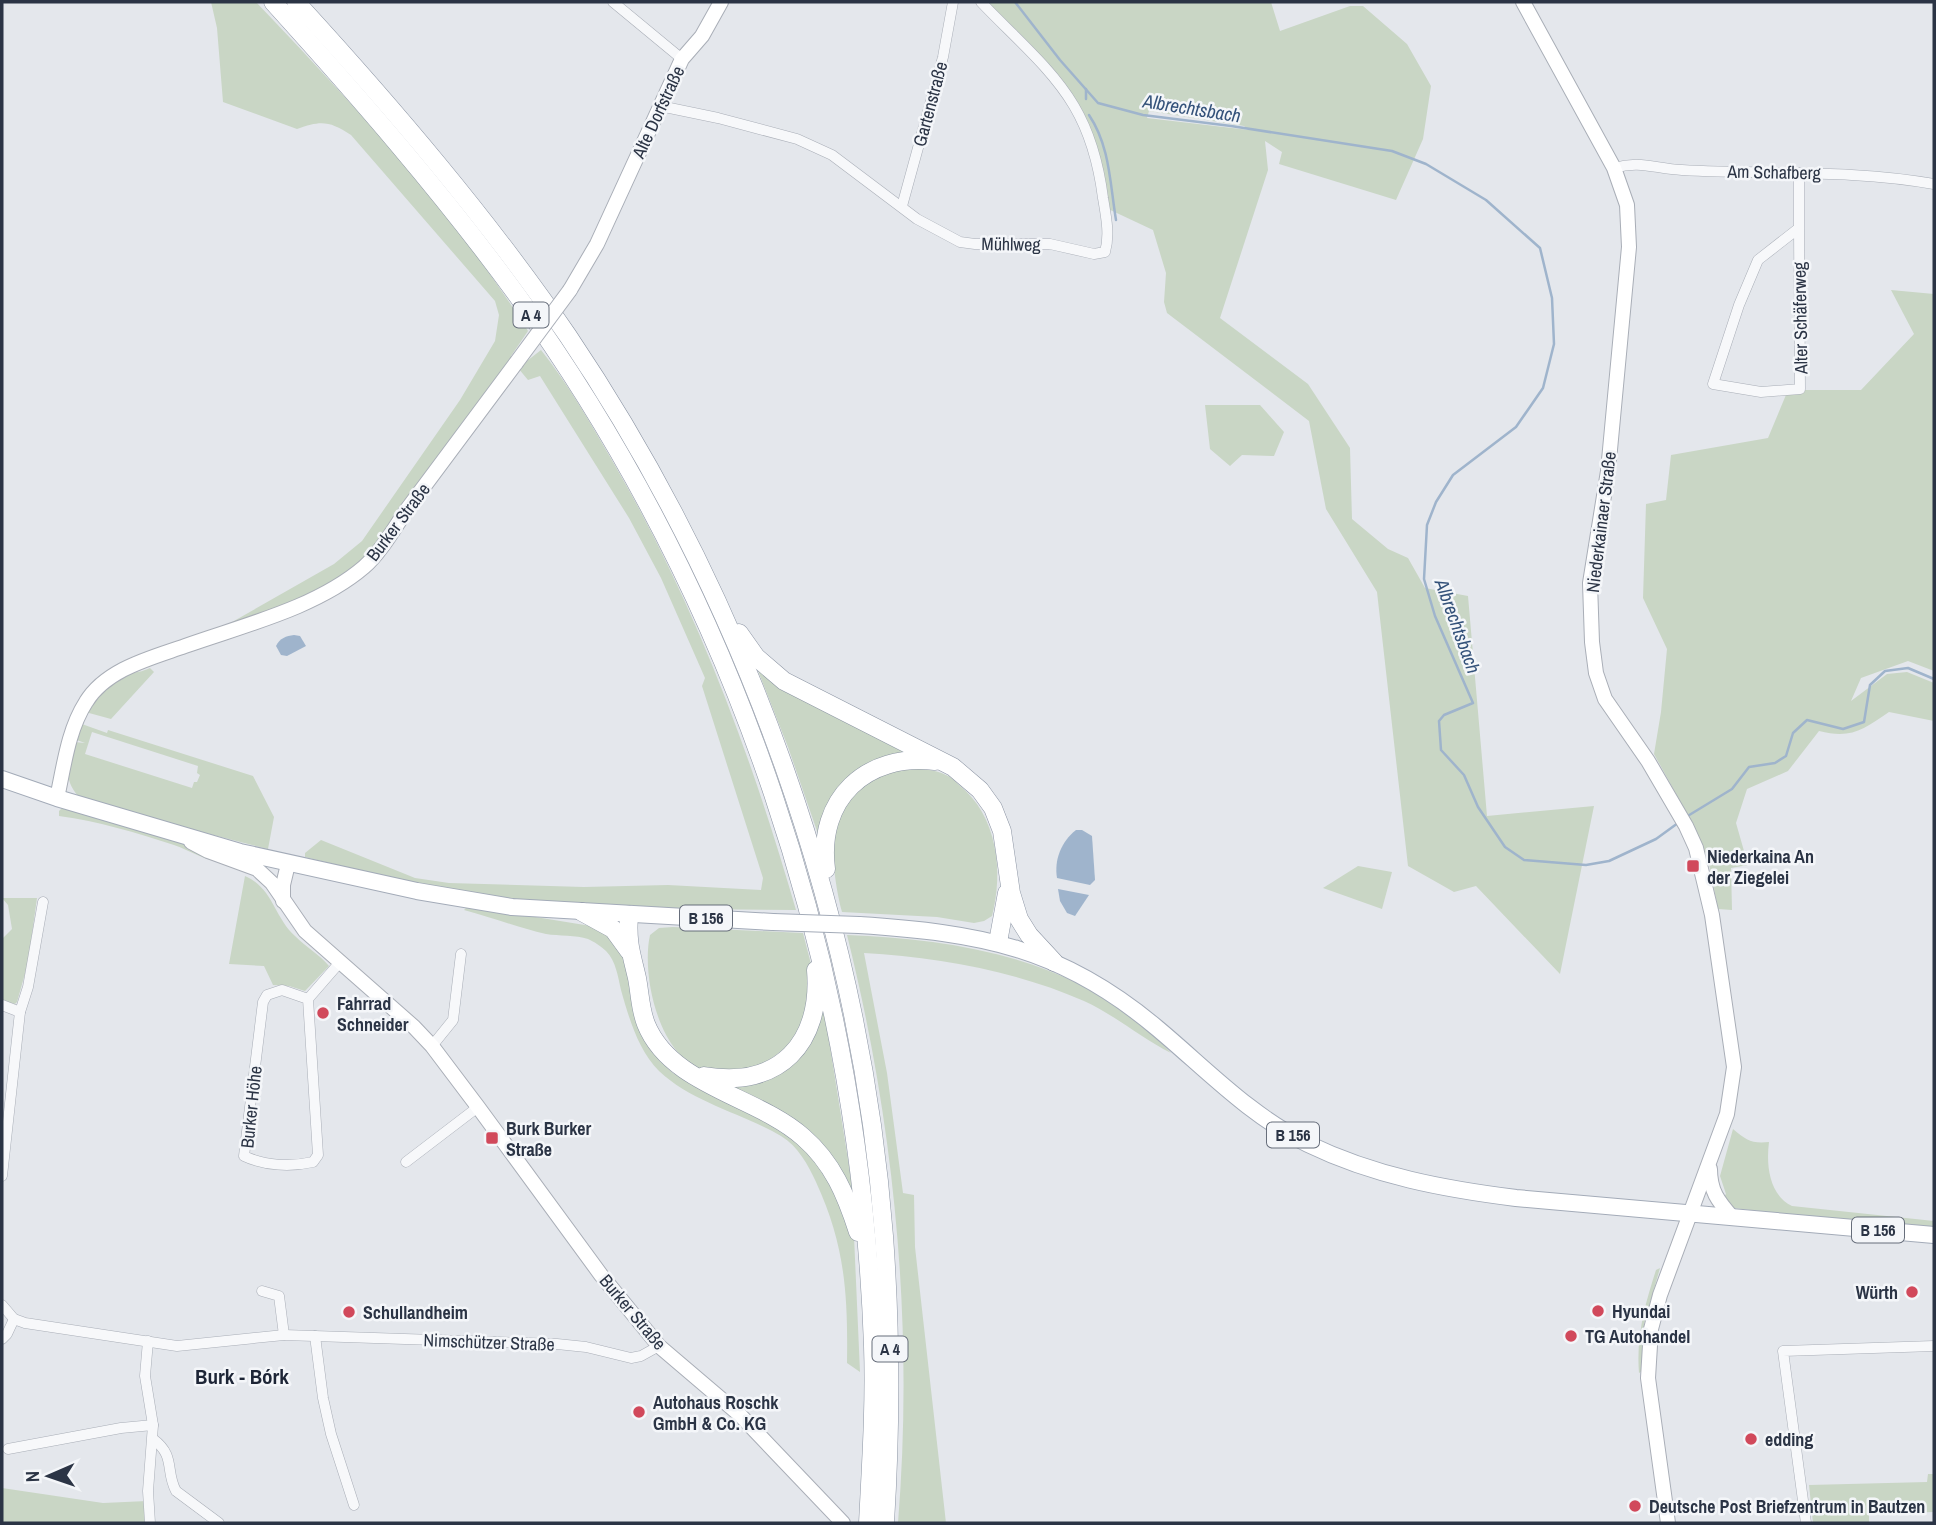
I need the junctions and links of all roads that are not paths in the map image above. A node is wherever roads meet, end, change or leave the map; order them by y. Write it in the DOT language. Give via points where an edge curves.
graph roads {
  1 [pos="273,2"];
  2 [pos="296,2"];
  3 [pos="613,2"];
  4 [pos="721,2"];
  5 [pos="953,2"];
  6 [pos="981,2"];
  7 [pos="1523,2"];
  8 [pos="682,59"];
  9 [pos="660,106"];
  10 [pos="1614,168"];
  11 [pos="1799,173"];
  12 [pos="1934,184"];
  13 [pos="622,189"];
  14 [pos="902,206"];
  15 [pos="1799,228"];
  16 [pos="720,608"];
  17 [pos="942,762"];
  18 [pos="2,779"];
  19 [pos="57,798"];
  20 [pos="182,836"];
  21 [pos="288,864"];
  22 [pos="1008,876"];
  23 [pos="43,902"];
  24 [pos="284,902"];
  25 [pos="808,904"];
  26 [pos="582,912"];
  27 [pos="633,915"];
  28 [pos="834,931"];
  29 [pos="998,942"];
  30 [pos="629,951"];
  31 [pos="461,954"];
  32 [pos="341,961"];
  33 [pos="1054,962"];
  34 [pos="636,976"];
  35 [pos="308,999"];
  36 [pos="2,1005"];
  37 [pos="20,1012"];
  38 [pos="432,1046"];
  39 [pos="695,1075"];
  40 [pos="478,1107"];
  41 [pos="1710,1161"];
  42 [pos="406,1162"];
  43 [pos="2,1176"];
  44 [pos="1691,1213"];
  45 [pos="1732,1217"];
  46 [pos="1934,1235"];
  47 [pos="868,1266"];
  48 [pos="262,1291"];
  49 [pos="2,1305"];
  50 [pos="14,1319"];
  51 [pos="284,1335"];
  52 [pos="315,1336"];
  53 [pos="2,1339"];
  54 [pos="148,1341"];
  55 [pos="659,1346"];
  56 [pos="1934,1346"];
  57 [pos="153,1425"];
  58 [pos="153,1439"];
  59 [pos="8,1449"];
  60 [pos="354,1505"];
  61 [pos="150,1523"];
  62 [pos="219,1523"];
  63 [pos="843,1523"];
  64 [pos="868,1523"];
  65 [pos="885,1523"];
  66 [pos="1668,1523"];
  67 [pos="1806,1523"];
  1 -- 25 [label="highway, A 4" via="459,218 518,296 616,447 677,561 727,670 772,785"];
  2 -- 16 [label="highway, A 4" via="472,206 569,338 644,461"];
  3 -- 8 [label="street"];
  4 -- 8 [label="street, Alte Dorfstraße" via="702,36"];
  5 -- 14 [label="street, Gartenstraße"];
  6 -- 9 [label="street, Mühlweg" via="1035,57 1074,106 1101,182 1108,242 1105,252 1094,254 1050,244 960,242 917,219 832,155 797,139"];
  7 -- 10 [label="street, Niederkainaer Straße"];
  8 -- 9 [label="street, Alte Dorfstraße"];
  9 -- 13 [label="street, Alte Dorfstraße"];
  10 -- 11 [label="street, Am Schafberg" via="1631,163 1679,170"];
  10 -- 41 [label="street, Niederkainaer Straße" via="1627,205 1629,247 1608,471 1590,583 1592,642 1605,699 1648,761 1696,848 1712,915 1734,1067 1727,1114"];
  11 -- 12 [label="street, Am Schafberg"];
  11 -- 15 [label="street, Alter Schäferweg"];
  13 -- 19 [label="street, Burker Straße, bridge" via="570,289 366,565 326,593 143,661 100,685 79,715"];
  15 -- 15 [label="street, Alter Schäferweg" via="1758,260 1713,384 1761,392 1801,389"];
  16 -- 17 [label="highway" via="757,657 784,681"];
  16 -- 28 [label="highway, A 4" via="793,795"];
  17 -- 22 [label="highway" via="972,781 993,808 1002,831"];
  17 -- 28 [label="highway" via="912,760 885,765 860,778 839,799 826,827 824,849"];
  18 -- 19 [label="main road, B 156"];
  19 -- 20 [label="main road, B 156"];
  20 -- 21 [label="main road, B 156"];
  20 -- 24 [label="street, Burker Straße" via="257,869"];
  21 -- 24 [label="street"];
  21 -- 26 [label="main road, B 156" via="512,907"];
  22 -- 29 [label="highway"];
  22 -- 33 [label="highway" via="1018,919"];
  23 -- 37 [label="street"];
  24 -- 32 [label="street, Burker Straße" via="305,931"];
  25 -- 39 [label="highway" via="817,999 805,1037 785,1060 758,1075 728,1079"];
  25 -- 47 [label="highway, A 4" via="847,1082"];
  26 -- 27 [label="main road, B 156"];
  26 -- 30 [label="highway" via="613,929"];
  27 -- 29 [label="main road, B 156, bridge" via="859,925"];
  27 -- 30 [label="highway"];
  27 -- 34 [label="highway"];
  28 -- 65 [label="highway, A 4" via="864,1080 884,1232 890,1392"];
  29 -- 33 [label="main road, B 156"];
  30 -- 34 [label="highway"];
  31 -- 38 [label="street" via="453,1020"];
  32 -- 35 [label="street"];
  32 -- 38 [label="street, Burker Straße"];
  33 -- 44 [label="main road, B 156" via="1125,1003 1258,1113 1305,1143 1357,1166 1459,1191"];
  34 -- 39 [label="highway" via="651,1034 669,1057"];
  35 -- 35 [label="street, Burker Höhe" via="318,1154 313,1162 300,1165 259,1163 244,1156 263,1002 267,995 282,990"];
  36 -- 37 [label="street"];
  37 -- 43 [label="street"];
  38 -- 40 [label="street, Burker Straße"];
  39 -- 47 [label="highway" via="784,1122 815,1148 847,1197"];
  40 -- 42 [label="street"];
  40 -- 55 [label="street, Burker Straße"];
  41 -- 44 [label="street, Niederkainaer Straße"];
  41 -- 45 [label="street, Niederkainaer Straße" via="1716,1199"];
  44 -- 45 [label="main road, B 156"];
  44 -- 66 [label="street, Niederkainaer Straße" via="1660,1295 1648,1354"];
  45 -- 46 [label="main road, B 156"];
  47 -- 64 [label="highway, A 4" via="873,1349"];
  48 -- 51 [label="street" via="279,1296"];
  49 -- 50 [label="street"];
  50 -- 53 [label="street"];
  50 -- 54 [label="street, Nimschützer Straße"];
  51 -- 52 [label="street, Nimschützer Straße"];
  51 -- 54 [label="street, Nimschützer Straße" via="187,1346"];
  52 -- 55 [label="street, Nimschützer Straße" via="557,1344 631,1358"];
  52 -- 60 [label="street" via="331,1434"];
  54 -- 57 [label="street" via="145,1377"];
  55 -- 63 [label="street, Burker Straße" via="740,1415"];
  56 -- 67 [label="street" via="1783,1351"];
  57 -- 58 [label="street"];
  57 -- 59 [label="street"];
  58 -- 61 [label="street"];
  58 -- 62 [label="street" via="169,1457 176,1491"];
}
